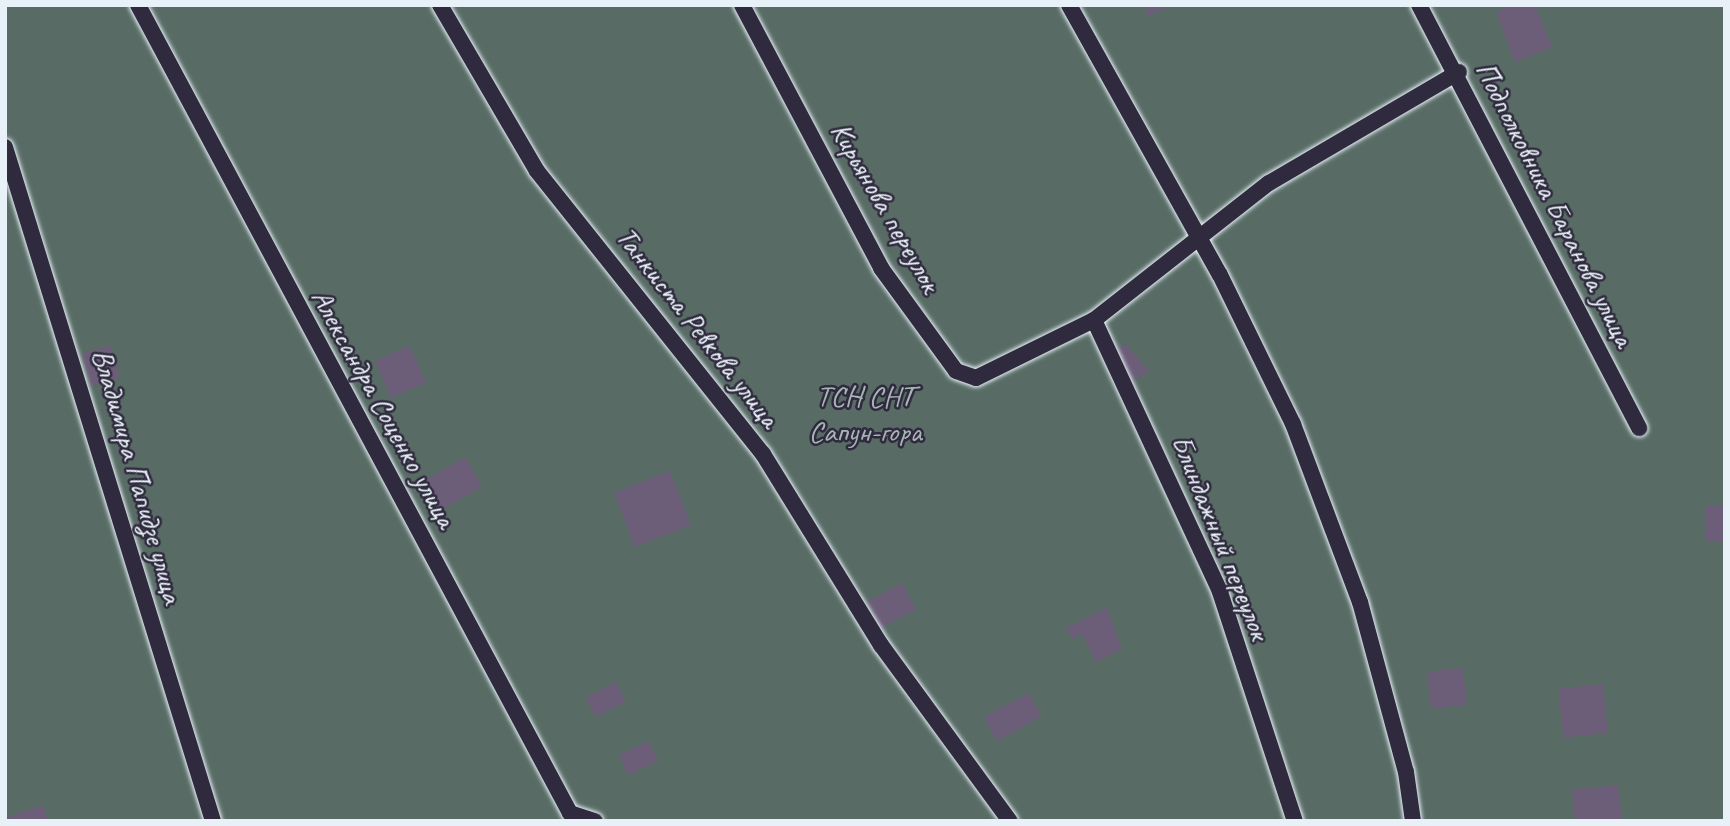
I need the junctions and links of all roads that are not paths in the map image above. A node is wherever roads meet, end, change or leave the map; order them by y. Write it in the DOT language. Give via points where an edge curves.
graph roads {
  1 [pos="138,5"];
  2 [pos="440,5"];
  3 [pos="742,5"];
  4 [pos="1069,5"];
  5 [pos="1419,5"];
  6 [pos="1458,72"];
  7 [pos="5,148"];
  8 [pos="1199,239"];
  9 [pos="1094,320"];
  10 [pos="1639,428"];
  11 [pos="213,821"];
  12 [pos="595,821"];
  13 [pos="1010,821"];
  14 [pos="1295,821"];
  15 [pos="1413,821"];
  1 -- 12 [label="lane, Александра Соценко улица" via="570,813"];
  2 -- 13 [label="lane, Танкиста Ревкова улица" via="537,171 763,454 881,645"];
  3 -- 9 [label="lane, Кирьянова переулок" via="881,268 956,371 976,378"];
  4 -- 8 [label="lane"];
  5 -- 6 [label="lane, Подполковника Баранова улица"];
  6 -- 8 [label="lane, Кирьянова переулок" via="1269,183"];
  6 -- 10 [label="lane, Подполковника Баранова улица"];
  7 -- 11 [label="lane, Владимира Папидзе улица"];
  8 -- 9 [label="lane, Кирьянова переулок"];
  8 -- 15 [label="lane" via="1293,424 1360,601 1406,772"];
  9 -- 14 [label="lane, Блиндажный переулок" via="1220,592"];
}
